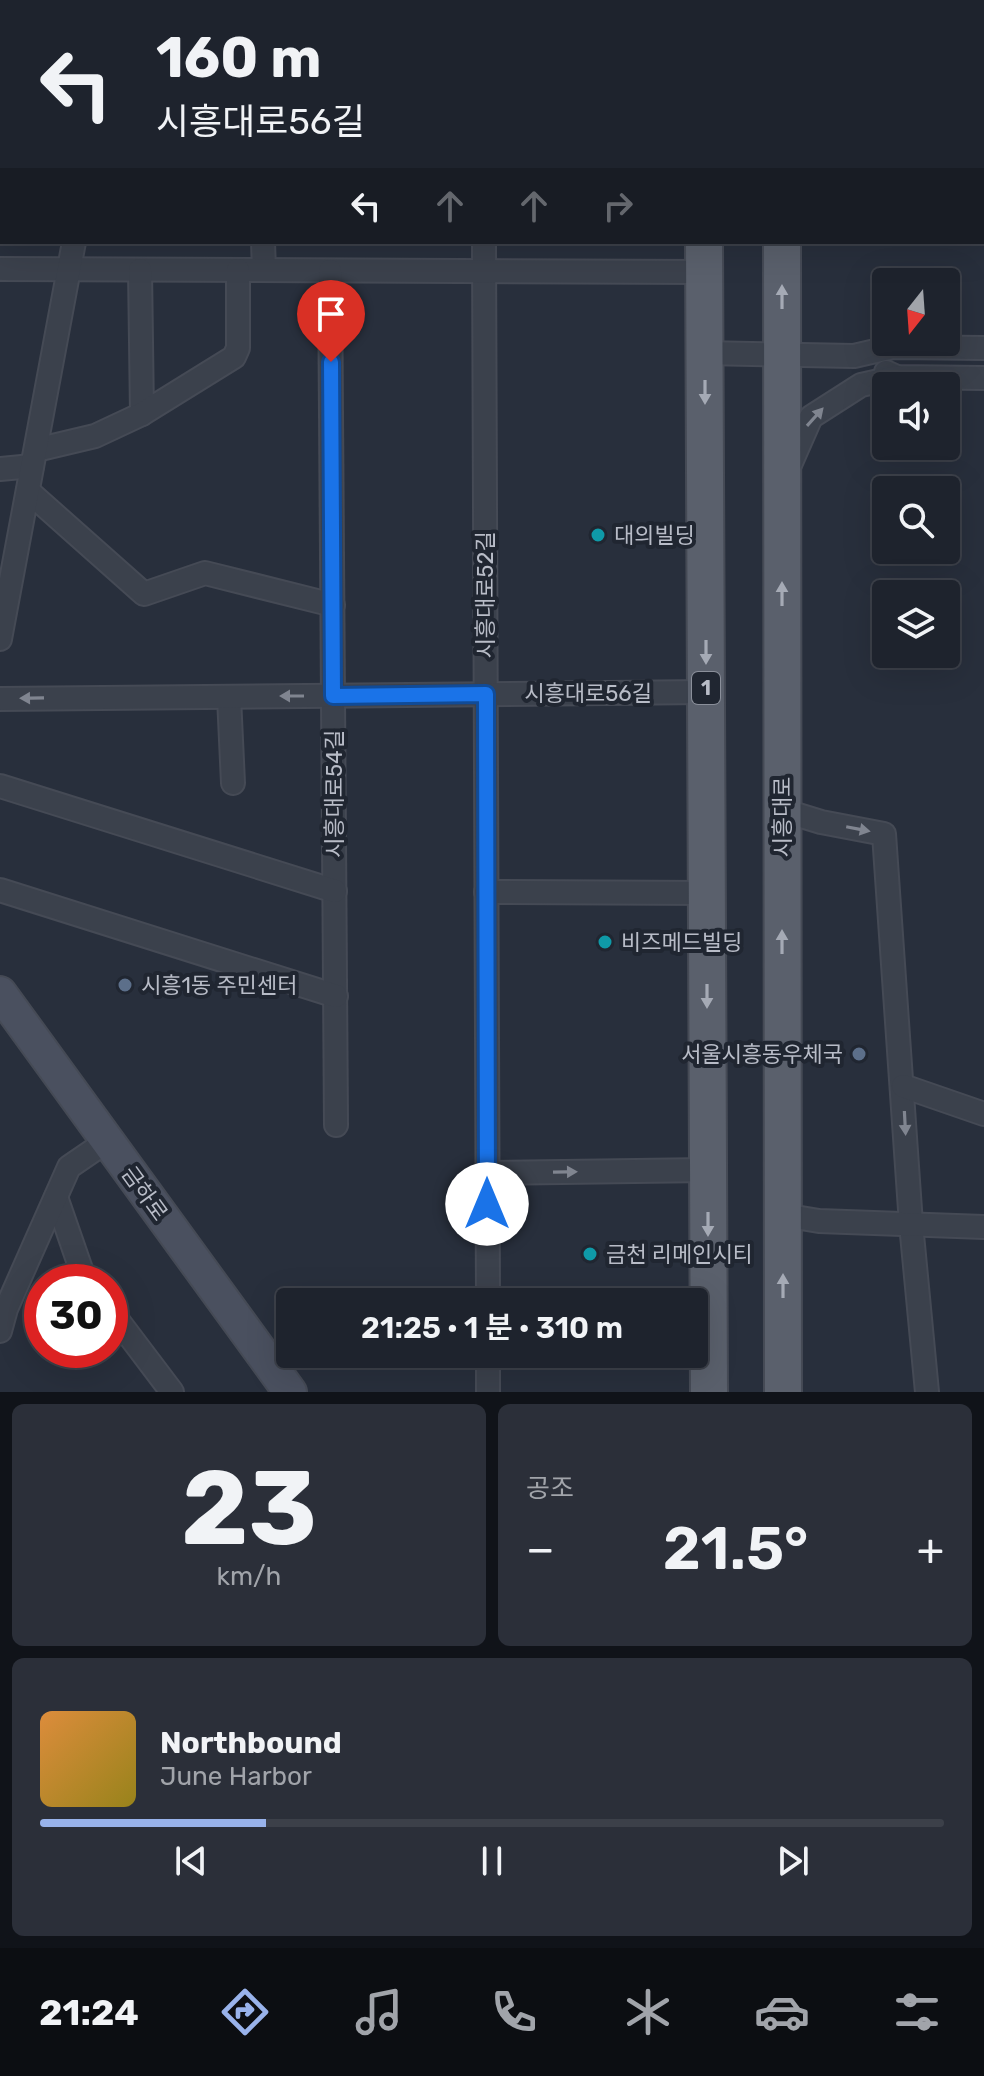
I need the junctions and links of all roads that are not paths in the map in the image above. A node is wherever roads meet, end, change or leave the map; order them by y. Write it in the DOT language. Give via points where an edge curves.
graph roads {
  1 [pos="74,244"];
  2 [pos="263,244"];
  3 [pos="484,244"];
  4 [pos="782,244"];
  5 [pos="704,257"];
  6 [pos="0,269"];
  7 [pos="69,270"];
  8 [pos="140,270"];
  9 [pos="238,270"];
  10 [pos="264,270"];
  11 [pos="330,271"];
  12 [pos="484,271"];
  13 [pos="984,348"];
  14 [pos="704,353"];
  15 [pos="782,354"];
  16 [pos="854,356"];
  17 [pos="887,372"];
  18 [pos="960,378"];
  19 [pos="984,378"];
  20 [pos="872,383"];
  21 [pos="142,414"];
  22 [pos="34,458"];
  23 [pos="0,469"];
  24 [pos="781,487"];
  25 [pos="28,491"];
  26 [pos="333,605"];
  27 [pos="0,639"];
  28 [pos="706,692"];
  29 [pos="486,694"];
  30 [pos="333,696"];
  31 [pos="229,697"];
  32 [pos="0,699"];
  33 [pos="233,783"];
  34 [pos="0,786"];
  35 [pos="782,810"];
  36 [pos="0,890"];
  37 [pos="335,891"];
  38 [pos="486,892"];
  39 [pos="707,893"];
  40 [pos="336,996"];
  41 [pos="7,1013"];
  42 [pos="903,1086"];
  43 [pos="984,1114"];
  44 [pos="336,1125"];
  45 [pos="107,1141"];
  46 [pos="708,1170"];
  47 [pos="487,1173"];
  48 [pos="56,1197"];
  49 [pos="783,1215"];
  50 [pos="911,1224"];
  51 [pos="984,1227"];
  52 [pos="79,1264"];
  53 [pos="488,1288"];
  54 [pos="0,1331"];
  55 [pos="128,1334"];
  56 [pos="488,1368"];
  57 [pos="172,1392"];
  58 [pos="290,1392"];
  59 [pos="488,1392"];
  60 [pos="709,1392"];
  61 [pos="783,1392"];
  62 [pos="927,1392"];
  1 -- 7 [label="street"];
  2 -- 10 [label="street"];
  3 -- 12 [label="street, 시흥대로52길"];
  15 -- 4 [label="main road, 시흥대로, one-way"];
  5 -- 12 [label="street"];
  5 -- 14 [label="main road, 1"];
  6 -- 7 [label="street"];
  7 -- 8 [label="street"];
  7 -- 22 [label="street"];
  8 -- 9 [label="street"];
  8 -- 21 [label="street"];
  9 -- 10 [label="street"];
  9 -- 21 [label="street" via="237,352"];
  10 -- 11 [label="street"];
  11 -- 12 [label="street"];
  11 -- 26 [label="street, 시흥대로54길"];
  12 -- 29 [label="street, 시흥대로52길"];
  13 -- 16 [label="street" via="893,347"];
  14 -- 15 [label="street"];
  14 -- 28 [label="main road, 1, one-way"];
  15 -- 16 [label="street"];
  15 -- 24 [label="main road, 시흥대로"];
  16 -- 17 [label="street"];
  18 -- 19 [label="street"];
  24 -- 20 [label="street, one-way" via="811,417"];
  21 -- 22 [label="street"];
  22 -- 23 [label="street"];
  22 -- 25 [label="street"];
  35 -- 24 [label="main road, 시흥대로, one-way"];
  25 -- 26 [label="street" via="144,594 205,573"];
  25 -- 27 [label="street"];
  26 -- 30 [label="street, 시흥대로54길"];
  28 -- 29 [label="street, 시흥대로56길"];
  28 -- 39 [label="main road, 1"];
  29 -- 30 [label="street, 시흥대로56길"];
  29 -- 38 [label="street, 시흥대로52길"];
  30 -- 31 [label="street, 시흥대로56길, one-way"];
  30 -- 37 [label="street, 시흥대로54길"];
  31 -- 32 [label="street, 시흥대로56길, one-way"];
  31 -- 33 [label="street"];
  34 -- 37 [label="street"];
  35 -- 42 [label="street, one-way" via="884,834"];
  49 -- 35 [label="main road, 시흥대로, one-way"];
  36 -- 40 [label="street"];
  37 -- 40 [label="street, 시흥대로54길"];
  38 -- 39 [label="street"];
  38 -- 47 [label="street, 시흥대로52길"];
  39 -- 46 [label="main road, 1, one-way"];
  40 -- 44 [label="street, 시흥대로54길"];
  41 -- 45 [label="main road, 금하로"];
  42 -- 43 [label="street"];
  42 -- 50 [label="street, one-way"];
  45 -- 48 [label="street" via="69,1167"];
  45 -- 58 [label="main road, 금하로"];
  47 -- 46 [label="street, one-way"];
  46 -- 60 [label="main road, 1, one-way"];
  47 -- 53 [label="street, 시흥대로52길"];
  48 -- 52 [label="street"];
  48 -- 54 [label="street"];
  49 -- 50 [label="street"];
  61 -- 49 [label="main road, 시흥대로, one-way"];
  50 -- 51 [label="street"];
  50 -- 62 [label="street"];
  55 -- 57 [label="street"];
  56 -- 59 [label="street"];
}
